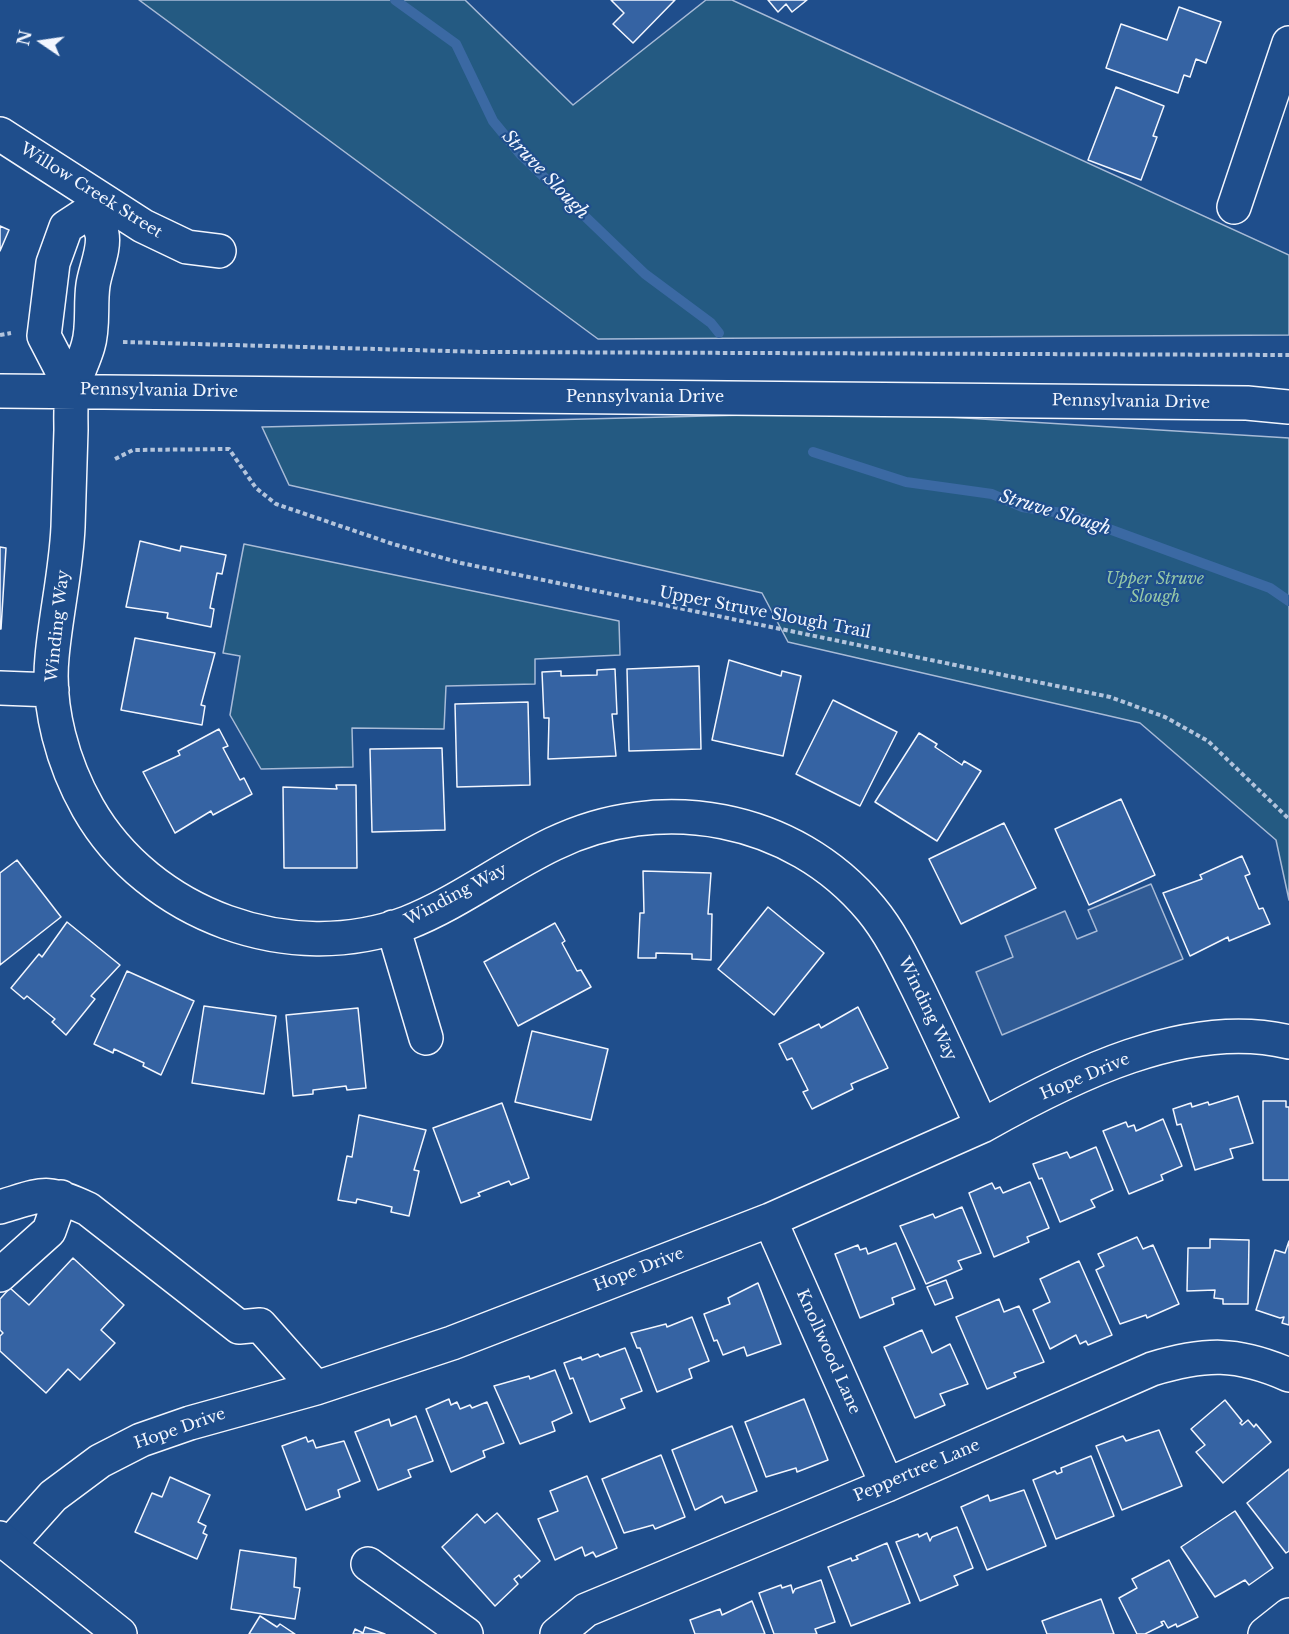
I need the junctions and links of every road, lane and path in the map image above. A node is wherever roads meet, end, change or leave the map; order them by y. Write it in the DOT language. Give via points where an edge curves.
graph roads {
  1 [pos="1289,43"];
  2 [pos="0,134"];
  3 [pos="95,204"];
  4 [pos="1234,207"];
  5 [pos="219,251"];
  6 [pos="125,342"];
  7 [pos="1289,355"];
  8 [pos="72,390"];
  9 [pos="0,391"];
  10 [pos="1289,407"];
  11 [pos="115,459"];
  12 [pos="0,688"];
  13 [pos="51,690"];
  14 [pos="1289,819"];
  15 [pos="393,927"];
  16 [pos="426,1038"];
  17 [pos="1289,1042"];
  18 [pos="982,1126"];
  19 [pos="61,1197"];
  20 [pos="0,1207"];
  21 [pos="770,1220"];
  22 [pos="0,1275"];
  23 [pos="1289,1375"];
  24 [pos="316,1388"];
  25 [pos="887,1485"];
  26 [pos="4,1542"];
  27 [pos="368,1564"];
  28 [pos="1289,1615"];
  29 [pos="120,1634"];
  30 [pos="466,1634"];
  31 [pos="557,1634"];
  32 [pos="1265,1634"];
  1 -- 4 [label="street"];
  2 -- 3 [label="street, Willow Creek Street"];
  3 -- 5 [label="street, Willow Creek Street" via="176,243"];
  3 -- 8 [label="street, Willow Creek Street" via="104,237 93,284 90,342"];
  3 -- 8 [label="street, Willow Creek Street" via="66,227 53,263 44,336"];
  6 -- 7 [label="path" via="484,352"];
  8 -- 9 [label="street, Pennsylvania Drive"];
  8 -- 10 [label="street, Pennsylvania Drive" via="1247,403"];
  8 -- 13 [label="street, Winding Way" via="66,555"];
  11 -- 14 [label="path, Upper Struve Slough Trail" via="133,450 229,449 256,488 276,504 393,544 519,575 1065,686 1138,706 1208,741"];
  12 -- 13 [label="street"];
  13 -- 15 [label="street, Winding Way" via="64,752 88,808 126,859 155,884 215,918 264,933 325,938"];
  15 -- 16 [label="street"];
  15 -- 18 [label="street, Winding Way" via="424,915 553,843 614,820 682,815 753,830 816,860 870,908 901,954"];
  17 -- 18 [label="street, Hope Drive" via="1231,1036 1151,1050 1098,1069"];
  18 -- 21 [label="street, Hope Drive"];
  19 -- 20 [label="street" via="46,1194"];
  19 -- 22 [label="street" via="49,1231"];
  19 -- 24 [label="street" via="88,1209 239,1327 260,1325"];
  21 -- 24 [label="street, Hope Drive" via="452,1343"];
  21 -- 25 [label="street, Knollwood Lane"];
  23 -- 25 [label="street, Peppertree Lane" via="1235,1359 1184,1359 1152,1369"];
  24 -- 26 [label="street, Hope Drive" via="190,1423 118,1451 53,1496"];
  25 -- 31 [label="street, Peppertree Lane" via="585,1610"];
  26 -- 29 [label="street"];
  27 -- 30 [label="street"];
  28 -- 32 [label="street"];
}
